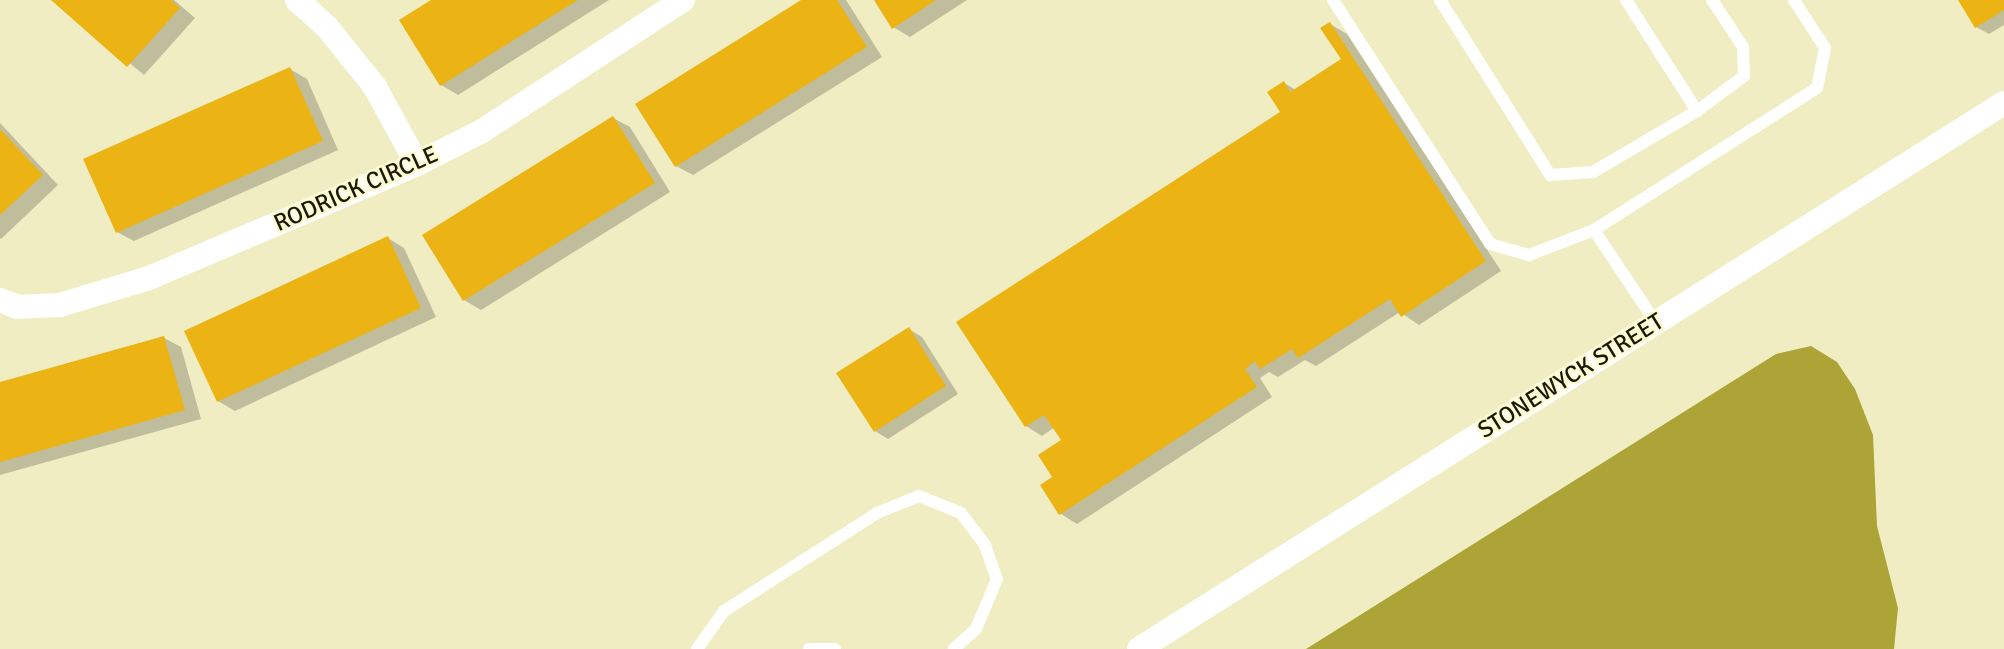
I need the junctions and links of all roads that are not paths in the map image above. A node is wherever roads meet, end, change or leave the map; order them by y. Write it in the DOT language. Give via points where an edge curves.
graph roads {
  1 [pos="297,0"];
  2 [pos="683,0"];
  3 [pos="1332,0"];
  4 [pos="1440,0"];
  5 [pos="1626,0"];
  6 [pos="1712,0"];
  7 [pos="1794,0"];
  8 [pos="2004,103"];
  9 [pos="1697,111"];
  10 [pos="417,164"];
  11 [pos="1594,230"];
  12 [pos="0,300"];
  13 [pos="1656,323"];
  14 [pos="697,649"];
  15 [pos="809,649"];
  16 [pos="835,649"];
  17 [pos="954,649"];
  18 [pos="1139,649"];
  1 -- 10 [label="street" via="327,27 375,88"];
  2 -- 10 [label="street, RODRICK CIRCLE" via="482,131"];
  3 -- 11 [label="lane" via="1490,244 1529,255"];
  4 -- 9 [label="lane" via="1550,176 1593,172"];
  5 -- 9 [label="lane"];
  6 -- 9 [label="lane" via="1743,47 1744,76"];
  7 -- 11 [label="lane" via="1825,48 1816,88"];
  8 -- 13 [label="street, STONEWYCK STREET"];
  10 -- 12 [label="street, RODRICK CIRCLE" via="149,278 60,305 17,307"];
  11 -- 13 [label="lane"];
  13 -- 18 [label="street, STONEWYCK STREET"];
  14 -- 17 [label="lane" via="724,611 877,513 919,496 961,513 985,545 997,579 976,629"];
  15 -- 16 [label="lane"];
}
